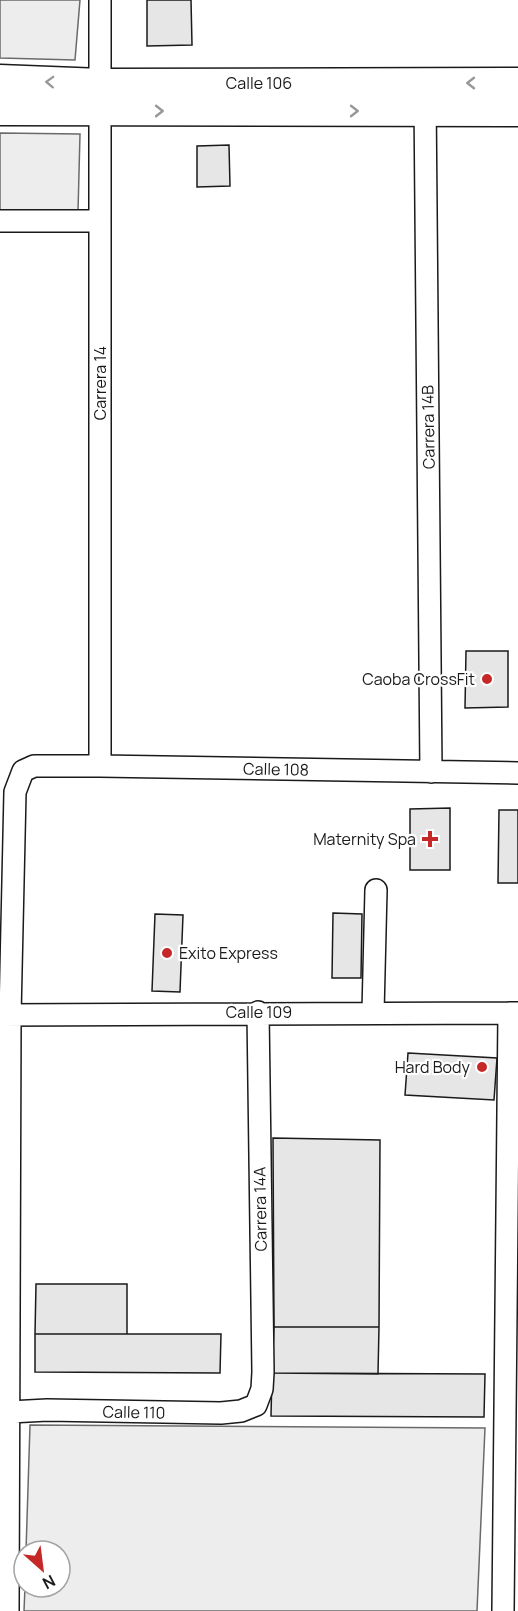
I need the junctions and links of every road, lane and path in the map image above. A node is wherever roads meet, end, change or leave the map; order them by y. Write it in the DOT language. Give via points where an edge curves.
graph roads {
  1 [pos="100,0"];
  2 [pos="0,80"];
  3 [pos="518,83"];
  4 [pos="100,97"];
  5 [pos="425,97"];
  6 [pos="0,110"];
  7 [pos="518,111"];
  8 [pos="0,220"];
  9 [pos="100,221"];
  10 [pos="100,766"];
  11 [pos="431,772"];
  12 [pos="518,773"];
  13 [pos="376,890"];
  14 [pos="258,1012"];
  15 [pos="373,1012"];
  16 [pos="513,1013"];
  17 [pos="5,1015"];
  18 [pos="256,1405"];
  19 [pos="10,1412"];
  20 [pos="8,1611"];
  21 [pos="503,1611"];
  1 -- 4 [label="street, Carrera 14"];
  4 -- 2 [label="main road, Calle 106, one-way"];
  3 -- 5 [label="main road, Calle 106, one-way"];
  4 -- 5 [label="main road, Calle 106"];
  4 -- 6 [label="main road, Calle 106"];
  4 -- 9 [label="street, Carrera 14"];
  5 -- 7 [label="main road, Calle 106"];
  5 -- 11 [label="street, Carrera 14B"];
  8 -- 9 [label="street"];
  9 -- 10 [label="street, Carrera 14"];
  10 -- 11 [label="street, Calle 108"];
  10 -- 17 [label="street, Calle 108" via="34,766 23,771 15,792"];
  11 -- 12 [label="street, Calle 108"];
  13 -- 15 [label="street"];
  14 -- 15 [label="street, Calle 109"];
  14 -- 17 [label="street, Calle 109"];
  14 -- 18 [label="street, Carrera 14A" via="262,1389"];
  15 -- 16 [label="street, Calle 109"];
  16 -- 21 [label="street"];
  17 -- 19 [label="street"];
  18 -- 19 [label="street, Calle 110" via="221,1413"];
  19 -- 20 [label="street"];
}
